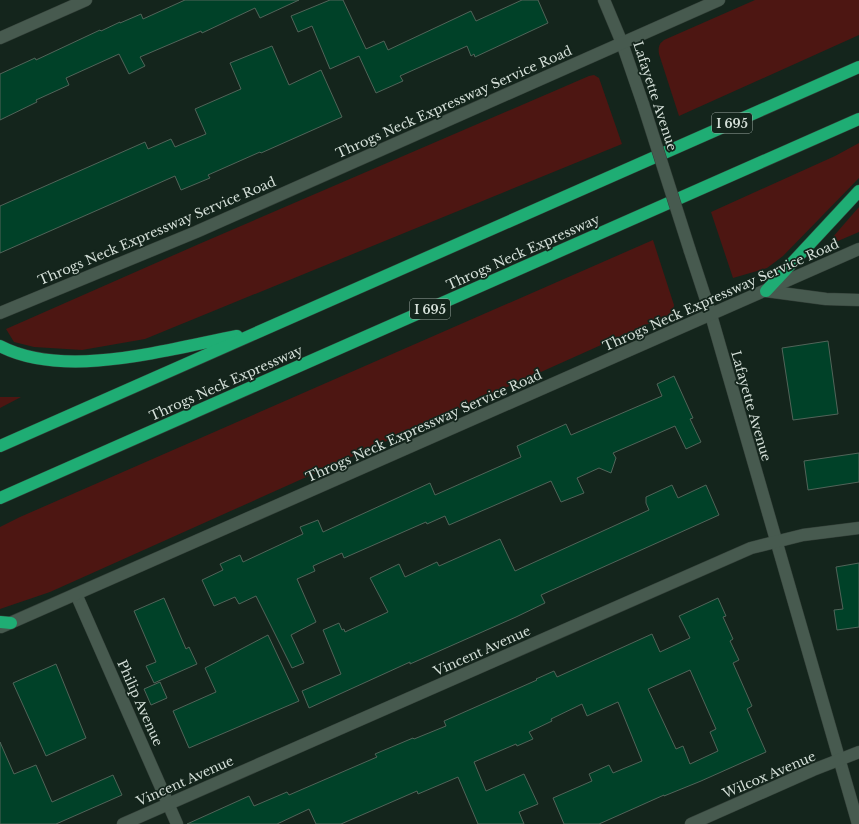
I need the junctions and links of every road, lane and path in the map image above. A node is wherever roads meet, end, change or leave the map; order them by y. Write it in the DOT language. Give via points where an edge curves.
graph roads {
  1 [pos="86,0"];
  2 [pos="604,0"];
  3 [pos="719,0"];
  4 [pos="0,38"];
  5 [pos="622,43"];
  6 [pos="859,67"];
  7 [pos="859,119"];
  8 [pos="859,191"];
  9 [pos="859,249"];
  10 [pos="766,291"];
  11 [pos="859,300"];
  12 [pos="0,313"];
  13 [pos="711,316"];
  14 [pos="258,332"];
  15 [pos="0,346"];
  16 [pos="0,446"];
  17 [pos="0,498"];
  18 [pos="859,528"];
  19 [pos="776,542"];
  20 [pos="76,594"];
  21 [pos="4,624"];
  22 [pos="859,752"];
  23 [pos="840,760"];
  24 [pos="169,804"];
  25 [pos="123,824"];
  26 [pos="177,824"];
  27 [pos="691,824"];
  28 [pos="858,824"];
  1 -- 4 [label="street"];
  2 -- 5 [label="street, Lafayette Avenue"];
  3 -- 5 [label="street, Throgs Neck Expressway Service Road"];
  5 -- 12 [label="street, Throgs Neck Expressway Service Road" via="196,232"];
  5 -- 13 [label="street, Lafayette Avenue, bridge"];
  6 -- 14 [label="highway, I 695"];
  7 -- 17 [label="highway, Throgs Neck Expressway / I 695"];
  8 -- 10 [label="highway"];
  9 -- 10 [label="street, Throgs Neck Expressway Service Road"];
  10 -- 11 [label="street" via="826,299"];
  10 -- 13 [label="street, Throgs Neck Expressway Service Road"];
  13 -- 19 [label="street, Lafayette Avenue"];
  13 -- 20 [label="street, Throgs Neck Expressway Service Road"];
  14 -- 15 [label="highway" via="100,361 32,357"];
  14 -- 16 [label="highway, I 695"];
  18 -- 19 [label="street, Vincent Avenue"];
  19 -- 23 [label="street, Lafayette Avenue"];
  19 -- 24 [label="street, Vincent Avenue" via="751,548"];
  20 -- 21 [label="street, Throgs Neck Expressway Service Road"];
  20 -- 24 [label="street, Philip Avenue"];
  22 -- 23 [label="street, Wilcox Avenue"];
  23 -- 27 [label="street, Wilcox Avenue"];
  23 -- 28 [label="street, Lafayette Avenue"];
  24 -- 25 [label="street, Vincent Avenue"];
  24 -- 26 [label="street, Philip Avenue"];
}
